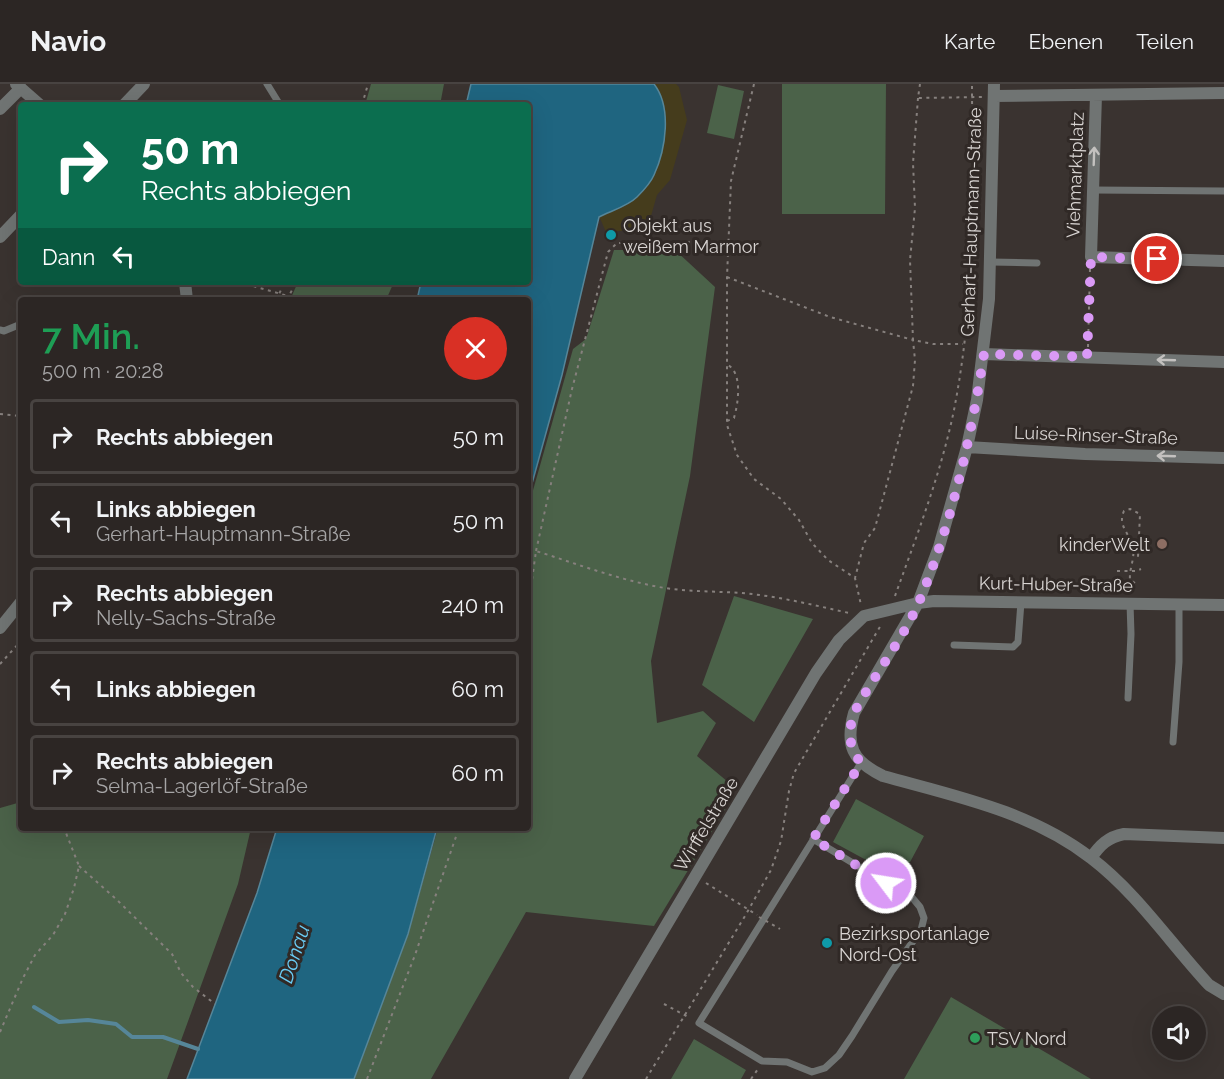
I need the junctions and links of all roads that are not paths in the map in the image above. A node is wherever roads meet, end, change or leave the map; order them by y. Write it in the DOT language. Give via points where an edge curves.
graph roads {
  1 [pos="144,84"];
  2 [pos="267,84"];
  3 [pos="18,86"];
  4 [pos="1150,89"];
  5 [pos="994,90"];
  6 [pos="1224,93"];
  7 [pos="1096,95"];
  8 [pos="37,102"];
  9 [pos="127,102"];
  10 [pos="278,102"];
  11 [pos="0,109"];
  12 [pos="1093,190"];
  13 [pos="1224,191"];
  14 [pos="18,218"];
  15 [pos="0,237"];
  16 [pos="1224,261"];
  17 [pos="991,262"];
  18 [pos="1037,263"];
  19 [pos="18,325"];
  20 [pos="0,330"];
  21 [pos="984,354"];
  22 [pos="1224,362"];
  23 [pos="967,447"];
  24 [pos="1224,458"];
  25 [pos="1021,602"];
  26 [pos="918,603"];
  27 [pos="1130,603"];
  28 [pos="1179,604"];
  29 [pos="1224,605"];
  30 [pos="18,606"];
  31 [pos="864,616"];
  32 [pos="0,628"];
  33 [pos="954,645"];
  34 [pos="1128,698"];
  35 [pos="1173,741"];
  36 [pos="861,763"];
  37 [pos="1224,838"];
  38 [pos="813,839"];
  39 [pos="1091,858"];
  40 [pos="1224,994"];
  41 [pos="575,1079"];
  1 -- 9 [label="street"];
  2 -- 10 [label="lane"];
  3 -- 8 [label="street"];
  3 -- 11 [label="street"];
  4 -- 6 [label="street, Viehmarktplatz"];
  4 -- 7 [label="street, Viehmarktplatz"];
  5 -- 7 [label="street, Viehmarktplatz"];
  5 -- 17 [label="street, Gerhart-Hauptmann-Straße"];
  12 -- 7 [label="street, Viehmarktplatz, one-way"];
  12 -- 13 [label="lane"];
  12 -- 16 [label="street, Viehmarktplatz" via="1091,257"];
  14 -- 15 [label="street"];
  17 -- 18 [label="lane"];
  17 -- 21 [label="street, Gerhart-Hauptmann-Straße"];
  19 -- 20 [label="lane"];
  22 -- 21 [label="street, one-way"];
  21 -- 23 [label="street, Gerhart-Hauptmann-Straße"];
  24 -- 23 [label="street, Luise-Rinser-Straße, one-way"];
  23 -- 26 [label="street, Gerhart-Hauptmann-Straße" via="939,547"];
  25 -- 26 [label="street, Kurt-Huber-Straße"];
  25 -- 27 [label="street, Kurt-Huber-Straße"];
  25 -- 33 [label="lane" via="1018,642 1013,647"];
  26 -- 31 [label="street, Kurt-Huber-Straße"];
  26 -- 36 [label="street, Gerhart-Hauptmann-Straße" via="854,713 850,740"];
  27 -- 28 [label="street, Kurt-Huber-Straße"];
  27 -- 34 [label="lane"];
  28 -- 29 [label="street, Kurt-Huber-Straße"];
  28 -- 35 [label="lane"];
  30 -- 32 [label="street"];
  31 -- 41 [label="street, Wirffelstraße" via="839,640 816,673"];
  36 -- 38 [label="lane"];
  36 -- 39 [label="street" via="883,776 1006,811"];
  37 -- 39 [label="street" via="1124,834 1106,840"];
  38 -- 38 [label="lane" via="910,894 924,918 921,930 839,1055 825,1068 812,1072 787,1062 762,1061 699,1023"];
  39 -- 40 [label="street" via="1138,902 1209,985"];
}
